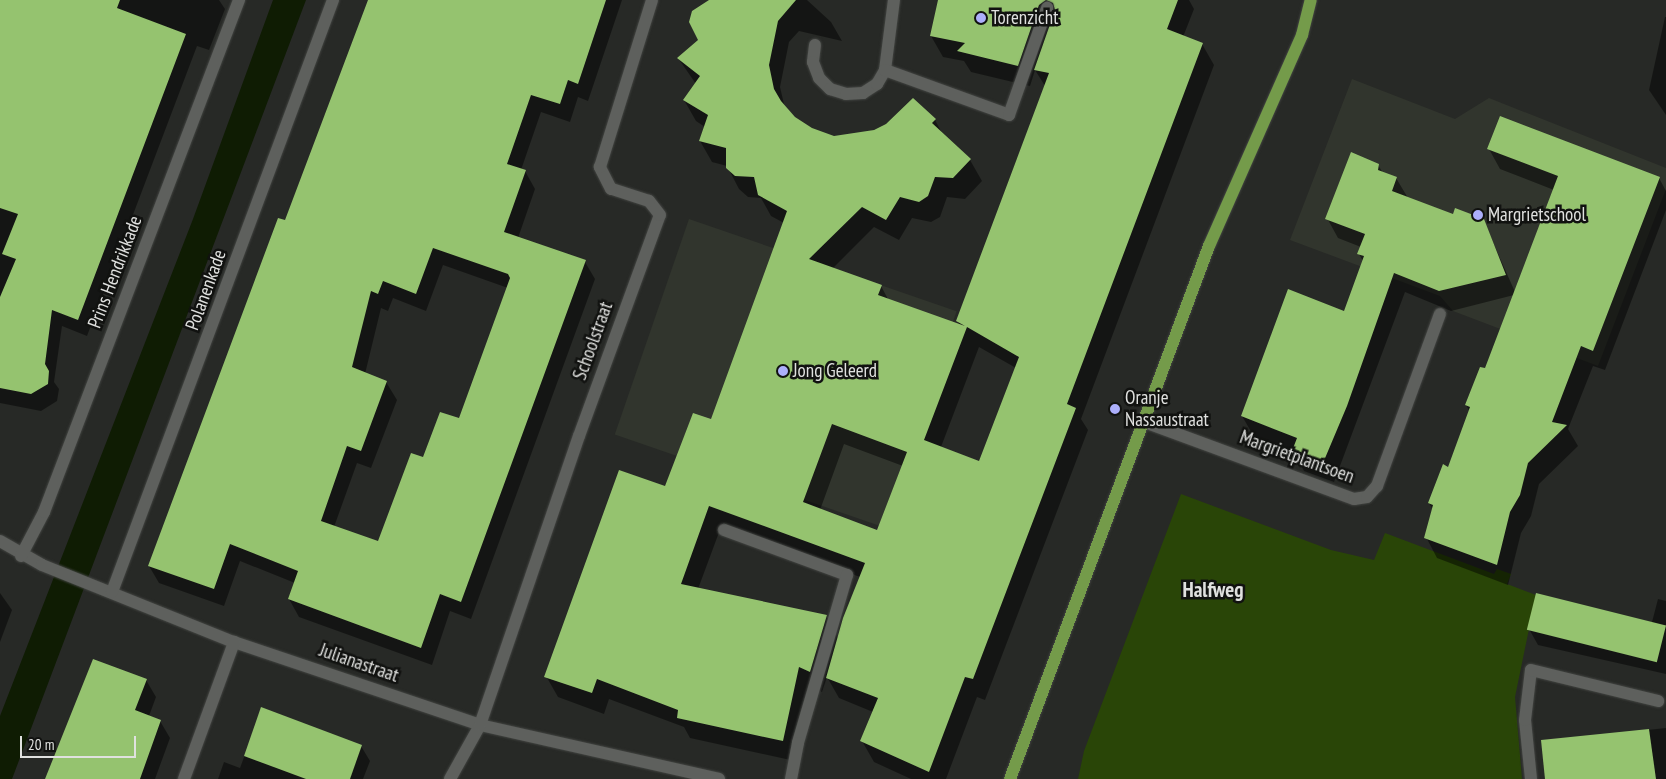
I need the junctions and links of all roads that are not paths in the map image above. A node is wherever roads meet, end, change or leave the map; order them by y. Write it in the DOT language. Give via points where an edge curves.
graph roads {
  1 [pos="239,0"];
  2 [pos="333,0"];
  3 [pos="652,0"];
  4 [pos="894,0"];
  5 [pos="1310,0"];
  6 [pos="1048,8"];
  7 [pos="815,45"];
  8 [pos="886,70"];
  9 [pos="1440,314"];
  10 [pos="1142,421"];
  11 [pos="724,530"];
  12 [pos="0,542"];
  13 [pos="22,556"];
  14 [pos="112,592"];
  15 [pos="234,642"];
  16 [pos="1658,701"];
  17 [pos="480,725"];
  18 [pos="184,779"];
  19 [pos="450,779"];
  20 [pos="719,779"];
  21 [pos="791,779"];
  22 [pos="1010,779"];
  23 [pos="1531,779"];
  1 -- 13 [label="street, Prins Hendrikkade" via="44,512"];
  2 -- 14 [label="street, Polanenkade"];
  3 -- 17 [label="street, Schoolstraat" via="600,167 611,189 649,201 660,216 572,454"];
  4 -- 8 [label="street"];
  5 -- 10 [label="main road" via="1302,35 1209,246"];
  6 -- 8 [label="street" via="1009,115"];
  7 -- 8 [label="street" via="813,62 818,78 838,92 863,92 876,84"];
  9 -- 10 [label="street, Margrietplantsoen" via="1377,486 1367,497 1354,499"];
  10 -- 22 [label="main road"];
  11 -- 21 [label="street" via="847,575 798,743"];
  12 -- 13 [label="street, Julianastraat"];
  13 -- 14 [label="street, Julianastraat"];
  14 -- 15 [label="street, Julianastraat"];
  15 -- 17 [label="street, Julianastraat"];
  15 -- 18 [label="street"];
  16 -- 23 [label="street" via="1531,670 1525,720"];
  17 -- 19 [label="street"];
  17 -- 20 [label="street, Julianastraat"];
}
